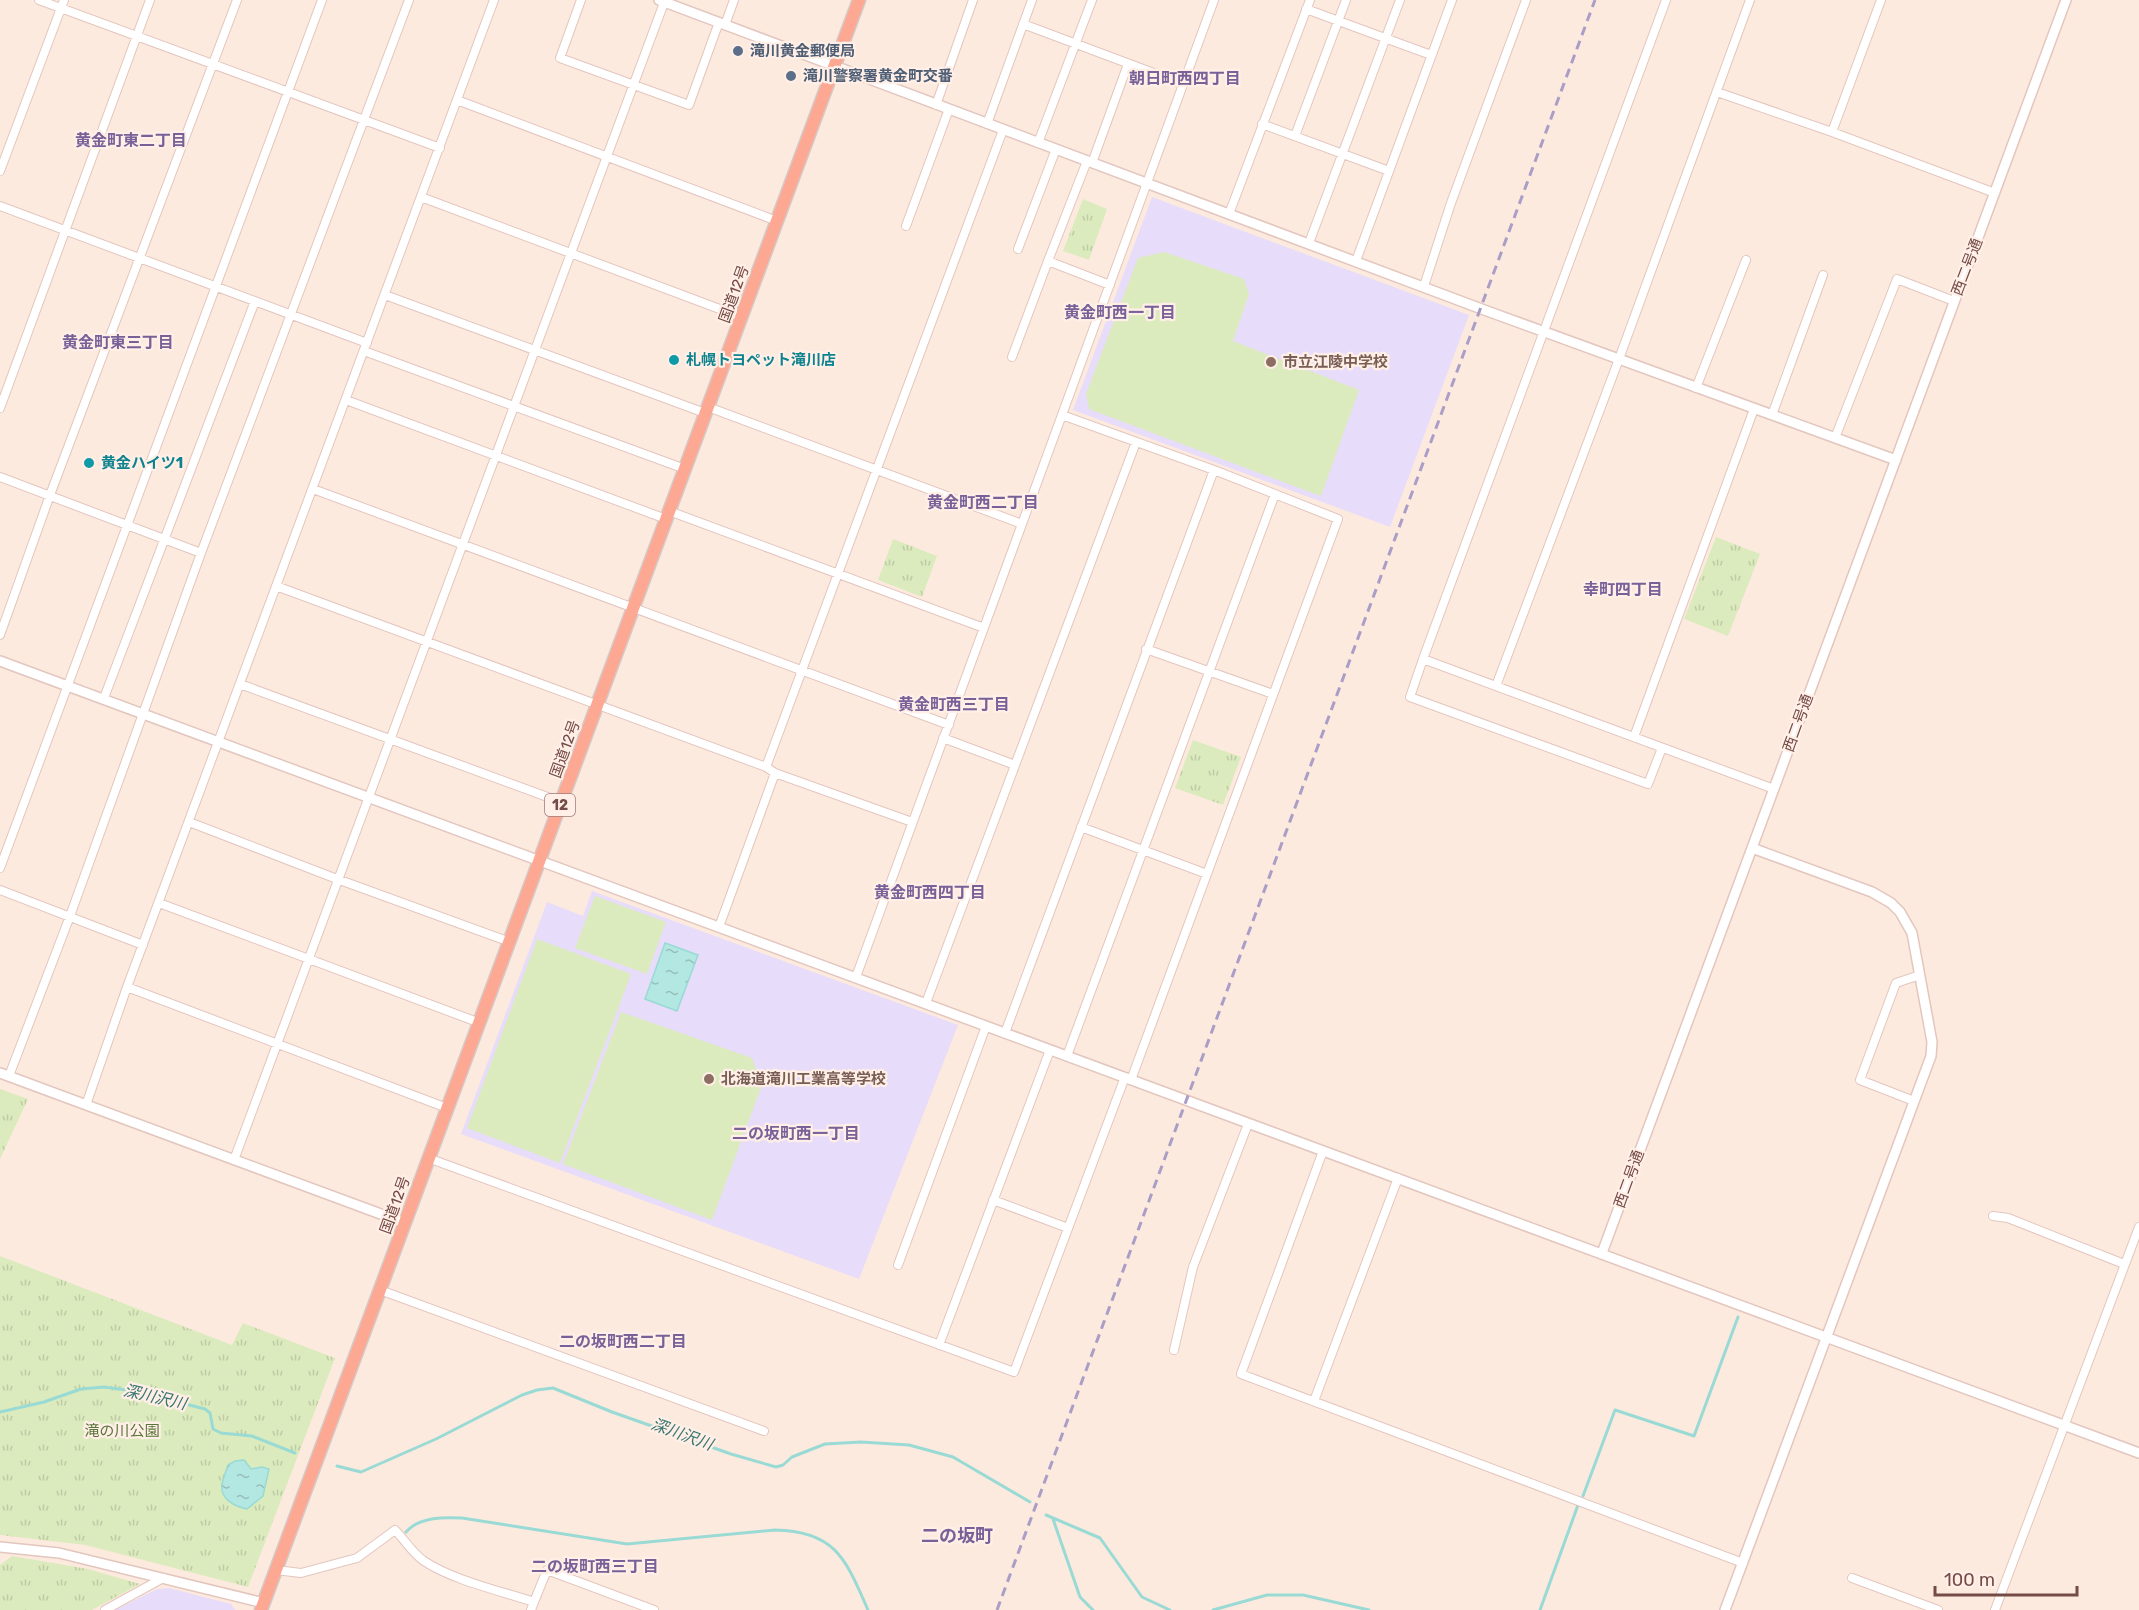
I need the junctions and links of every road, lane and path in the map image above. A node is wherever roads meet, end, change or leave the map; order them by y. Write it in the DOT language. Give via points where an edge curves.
graph roads {
  1 [pos="39,0"];
  2 [pos="150,0"];
  3 [pos="237,0"];
  4 [pos="322,0"];
  5 [pos="409,0"];
  6 [pos="494,0"];
  7 [pos="581,0"];
  8 [pos="734,0"];
  9 [pos="859,0"];
  10 [pos="973,0"];
  11 [pos="1032,0"];
  12 [pos="1092,0"];
  13 [pos="1214,0"];
  14 [pos="1310,0"];
  15 [pos="1346,0"];
  16 [pos="1400,0"];
  17 [pos="1452,0"];
  18 [pos="1526,0"];
  19 [pos="1666,0"];
  20 [pos="1750,0"];
  21 [pos="1881,0"];
  22 [pos="2066,0"];
  23 [pos="662,1"];
  24 [pos="63,4"];
  25 [pos="1306,9"];
  26 [pos="1338,21"];
  27 [pos="722,24"];
  28 [pos="1023,24"];
  29 [pos="136,36"];
  30 [pos="1385,38"];
  31 [pos="1075,44"];
  32 [pos="1431,55"];
  33 [pos="1128,63"];
  34 [pos="213,64"];
  35 [pos="835,66"];
  36 [pos="634,84"];
  37 [pos="1183,84"];
  38 [pos="288,92"];
  39 [pos="1717,92"];
  40 [pos="457,100"];
  41 [pos="936,105"];
  42 [pos="948,109"];
  43 [pos="365,120"];
  44 [pos="987,124"];
  45 [pos="1263,124"];
  46 [pos="1003,130"];
  47 [pos="1832,132"];
  48 [pos="1295,136"];
  49 [pos="1038,143"];
  50 [pos="440,148"];
  51 [pos="1056,150"];
  52 [pos="1343,154"];
  53 [pos="607,156"];
  54 [pos="1090,162"];
  55 [pos="0,171"];
  56 [pos="1389,171"];
  57 [pos="1147,183"];
  58 [pos="1995,193"];
  59 [pos="422,197"];
  60 [pos="0,206"];
  61 [pos="1229,214"];
  62 [pos="777,220"];
  63 [pos="906,226"];
  64 [pos="66,231"];
  65 [pos="1309,243"];
  66 [pos="1018,249"];
  67 [pos="571,253"];
  68 [pos="140,258"];
  69 [pos="1746,260"];
  70 [pos="1048,261"];
  71 [pos="1356,261"];
  72 [pos="1823,275"];
  73 [pos="1110,285"];
  74 [pos="216,286"];
  75 [pos="1424,286"];
  76 [pos="385,295"];
  77 [pos="255,301"];
  78 [pos="1954,301"];
  79 [pos="292,315"];
  80 [pos="741,317"];
  81 [pos="1544,331"];
  82 [pos="366,347"];
  83 [pos="535,351"];
  84 [pos="1012,357"];
  85 [pos="1619,359"];
  86 [pos="1696,387"];
  87 [pos="346,400"];
  88 [pos="515,405"];
  89 [pos="0,408"];
  90 [pos="1754,409"];
  91 [pos="707,410"];
  92 [pos="1062,415"];
  93 [pos="1772,415"];
  94 [pos="1835,438"];
  95 [pos="1136,442"];
  96 [pos="496,454"];
  97 [pos="1896,460"];
  98 [pos="685,469"];
  99 [pos="876,469"];
  100 [pos="1214,470"];
  101 [pos="0,477"];
  102 [pos="313,489"];
  103 [pos="1275,494"];
  104 [pos="50,495"];
  105 [pos="668,515"];
  106 [pos="1022,524"];
  107 [pos="128,525"];
  108 [pos="165,539"];
  109 [pos="462,545"];
  110 [pos="201,553"];
  111 [pos="837,574"];
  112 [pos="276,586"];
  113 [pos="633,609"];
  114 [pos="984,628"];
  115 [pos="0,635"];
  116 [pos="426,642"];
  117 [pos="1146,649"];
  118 [pos="1423,659"];
  119 [pos="0,661"];
  120 [pos="803,670"];
  121 [pos="1209,672"];
  122 [pos="240,684"];
  123 [pos="69,685"];
  124 [pos="1496,686"];
  125 [pos="1273,694"];
  126 [pos="104,698"];
  127 [pos="598,704"];
  128 [pos="144,713"];
  129 [pos="949,724"];
  130 [pos="1634,737"];
  131 [pos="943,738"];
  132 [pos="391,739"];
  133 [pos="219,741"];
  134 [pos="1662,748"];
  135 [pos="1015,765"];
  136 [pos="766,767"];
  137 [pos="775,773"];
  138 [pos="1774,789"];
  139 [pos="369,797"];
  140 [pos="561,802"];
  141 [pos="189,822"];
  142 [pos="912,822"];
  143 [pos="1081,827"];
  144 [pos="1752,848"];
  145 [pos="1143,850"];
  146 [pos="540,860"];
  147 [pos="0,868"];
  148 [pos="1207,874"];
  149 [pos="337,879"];
  150 [pos="0,890"];
  151 [pos="159,903"];
  152 [pos="70,916"];
  153 [pos="719,927"];
  154 [pos="510,942"];
  155 [pos="143,945"];
  156 [pos="308,960"];
  157 [pos="1920,975"];
  158 [pos="856,977"];
  159 [pos="127,987"];
  160 [pos="926,1003"];
  161 [pos="480,1023"];
  162 [pos="986,1026"];
  163 [pos="1005,1033"];
  164 [pos="276,1043"];
  165 [pos="1050,1050"];
  166 [pos="1067,1056"];
  167 [pos="4,1075"];
  168 [pos="1128,1078"];
  169 [pos="1914,1101"];
  170 [pos="86,1105"];
  171 [pos="447,1108"];
  172 [pos="1248,1124"];
  173 [pos="1323,1151"];
  174 [pos="428,1158"];
  175 [pos="234,1160"];
  176 [pos="1398,1178"];
  177 [pos="993,1200"];
  178 [pos="1993,1216"];
  179 [pos="405,1223"];
  180 [pos="2139,1227"];
  181 [pos="1068,1228"];
  182 [pos="1602,1253"];
  183 [pos="2124,1264"];
  184 [pos="898,1265"];
  185 [pos="380,1290"];
  186 [pos="1826,1337"];
  187 [pos="939,1345"];
  188 [pos="1174,1350"];
  189 [pos="1314,1401"];
  190 [pos="2065,1426"];
  191 [pos="764,1431"];
  192 [pos="2139,1453"];
  193 [pos="0,1547"];
  194 [pos="1743,1563"];
  195 [pos="276,1570"];
  196 [pos="163,1578"];
  197 [pos="1852,1578"];
  198 [pos="263,1606"];
  199 [pos="532,1606"];
  200 [pos="105,1610"];
  201 [pos="654,1610"];
  202 [pos="1725,1610"];
  203 [pos="1938,1610"];
  204 [pos="1995,1610"];
  1 -- 24 [label="street"];
  2 -- 29 [label="street"];
  3 -- 34 [label="street"];
  4 -- 38 [label="street"];
  5 -- 43 [label="street"];
  6 -- 40 [label="street"];
  7 -- 36 [label="street" via="560,58"];
  8 -- 27 [label="street"];
  9 -- 35 [label="highway, 国道12号 / 12"];
  10 -- 41 [label="street"];
  11 -- 28 [label="street"];
  12 -- 31 [label="street"];
  13 -- 37 [label="street"];
  14 -- 25 [label="street"];
  15 -- 26 [label="street"];
  16 -- 30 [label="street"];
  17 -- 32 [label="street"];
  18 -- 75 [label="street"];
  19 -- 81 [label="street"];
  20 -- 39 [label="street"];
  21 -- 47 [label="street"];
  22 -- 58 [label="street, 西二号通"];
  23 -- 27 [label="street"];
  23 -- 36 [label="street"];
  24 -- 29 [label="street"];
  24 -- 55 [label="street"];
  25 -- 26 [label="street"];
  25 -- 45 [label="street"];
  26 -- 30 [label="street"];
  26 -- 48 [label="street"];
  27 -- 35 [label="street"];
  27 -- 36 [label="street" via="689,105"];
  28 -- 31 [label="street"];
  28 -- 44 [label="street"];
  29 -- 34 [label="street"];
  29 -- 64 [label="street"];
  30 -- 32 [label="street"];
  30 -- 52 [label="street"];
  31 -- 33 [label="street"];
  31 -- 49 [label="street"];
  32 -- 56 [label="street"];
  33 -- 37 [label="street"];
  33 -- 54 [label="street"];
  34 -- 38 [label="street"];
  34 -- 68 [label="street"];
  35 -- 41 [label="street"];
  35 -- 62 [label="highway, 国道12号 / 12"];
  36 -- 53 [label="street"];
  37 -- 57 [label="street"];
  38 -- 43 [label="street"];
  38 -- 74 [label="street"];
  39 -- 47 [label="street"];
  39 -- 85 [label="street"];
  40 -- 50 [label="street"];
  40 -- 53 [label="street"];
  41 -- 42 [label="street"];
  42 -- 44 [label="street"];
  42 -- 63 [label="street"];
  43 -- 50 [label="street"];
  43 -- 79 [label="street"];
  44 -- 46 [label="street"];
  45 -- 48 [label="street"];
  45 -- 61 [label="street"];
  46 -- 49 [label="street"];
  46 -- 99 [label="street"];
  47 -- 58 [label="street"];
  48 -- 52 [label="street"];
  49 -- 51 [label="street"];
  50 -- 59 [label="street"];
  51 -- 54 [label="street"];
  51 -- 66 [label="street"];
  52 -- 56 [label="street"];
  52 -- 65 [label="street"];
  53 -- 62 [label="street"];
  53 -- 67 [label="street"];
  54 -- 57 [label="street"];
  54 -- 70 [label="street"];
  56 -- 71 [label="street"];
  57 -- 61 [label="street"];
  57 -- 73 [label="street"];
  58 -- 78 [label="street, 西二号通"];
  59 -- 67 [label="street"];
  59 -- 76 [label="street"];
  60 -- 64 [label="street"];
  61 -- 65 [label="street"];
  62 -- 80 [label="highway, 国道12号 / 12"];
  64 -- 68 [label="street"];
  64 -- 89 [label="street"];
  65 -- 71 [label="street"];
  67 -- 80 [label="street"];
  67 -- 83 [label="street"];
  68 -- 74 [label="street"];
  68 -- 104 [label="street"];
  69 -- 86 [label="street"];
  70 -- 73 [label="street"];
  70 -- 84 [label="street"];
  71 -- 75 [label="street"];
  72 -- 93 [label="street"];
  73 -- 92 [label="street"];
  74 -- 77 [label="street"];
  74 -- 107 [label="street"];
  75 -- 81 [label="street"];
  76 -- 82 [label="street"];
  76 -- 83 [label="street"];
  77 -- 79 [label="street"];
  77 -- 108 [label="street"];
  78 -- 94 [label="street" via="1897,279"];
  78 -- 97 [label="street, 西二号通"];
  79 -- 82 [label="street"];
  79 -- 110 [label="street"];
  80 -- 91 [label="highway, 国道12号 / 12"];
  81 -- 85 [label="street"];
  81 -- 118 [label="street"];
  82 -- 87 [label="street"];
  82 -- 88 [label="street"];
  83 -- 88 [label="street"];
  83 -- 91 [label="street"];
  85 -- 86 [label="street"];
  85 -- 124 [label="street"];
  86 -- 90 [label="street"];
  87 -- 96 [label="street"];
  87 -- 102 [label="street"];
  88 -- 96 [label="street"];
  88 -- 98 [label="street"];
  90 -- 93 [label="street"];
  90 -- 130 [label="street"];
  91 -- 98 [label="highway, 国道12号 / 12"];
  91 -- 99 [label="street"];
  92 -- 95 [label="street"];
  92 -- 106 [label="street"];
  93 -- 94 [label="street"];
  94 -- 97 [label="street"];
  95 -- 100 [label="street"];
  95 -- 135 [label="street"];
  96 -- 105 [label="street"];
  96 -- 109 [label="street"];
  97 -- 138 [label="street, 西二号通"];
  98 -- 105 [label="highway, 国道12号 / 12"];
  99 -- 106 [label="street"];
  99 -- 111 [label="street"];
  100 -- 103 [label="street"];
  100 -- 117 [label="street"];
  101 -- 104 [label="street"];
  102 -- 109 [label="street"];
  102 -- 112 [label="street"];
  103 -- 121 [label="street"];
  103 -- 125 [label="street" via="1338,519"];
  104 -- 107 [label="street"];
  104 -- 115 [label="street"];
  105 -- 111 [label="street"];
  105 -- 113 [label="highway, 国道12号 / 12"];
  106 -- 114 [label="street"];
  107 -- 108 [label="street"];
  107 -- 123 [label="street"];
  108 -- 110 [label="street"];
  108 -- 126 [label="street"];
  109 -- 113 [label="street"];
  109 -- 116 [label="street"];
  110 -- 128 [label="street"];
  111 -- 114 [label="street"];
  111 -- 120 [label="street"];
  112 -- 116 [label="street"];
  112 -- 122 [label="street"];
  113 -- 120 [label="street"];
  113 -- 127 [label="highway, 国道12号 / 12"];
  114 -- 129 [label="street"];
  116 -- 127 [label="street"];
  116 -- 132 [label="street"];
  117 -- 121 [label="street"];
  117 -- 143 [label="street"];
  118 -- 124 [label="street"];
  118 -- 134 [label="street" via="1410,697 1648,784"];
  119 -- 123 [label="street"];
  120 -- 129 [label="street"];
  120 -- 136 [label="street"];
  121 -- 125 [label="street"];
  121 -- 145 [label="street"];
  122 -- 132 [label="street"];
  122 -- 133 [label="street"];
  123 -- 126 [label="street"];
  123 -- 147 [label="street"];
  124 -- 130 [label="street"];
  125 -- 148 [label="street"];
  126 -- 128 [label="street"];
  127 -- 136 [label="street"];
  127 -- 140 [label="highway, 国道12号 / 12"];
  128 -- 133 [label="street"];
  128 -- 152 [label="street"];
  129 -- 131 [label="street"];
  130 -- 134 [label="street"];
  131 -- 135 [label="street"];
  131 -- 142 [label="street"];
  132 -- 139 [label="street"];
  132 -- 140 [label="street"];
  133 -- 139 [label="street"];
  133 -- 141 [label="street"];
  134 -- 138 [label="street"];
  135 -- 160 [label="street"];
  136 -- 137 [label="street"];
  137 -- 142 [label="street"];
  137 -- 153 [label="street"];
  138 -- 144 [label="street, 西二号通"];
  139 -- 146 [label="street"];
  139 -- 149 [label="street"];
  140 -- 146 [label="highway, 国道12号 / 12"];
  141 -- 149 [label="street"];
  141 -- 151 [label="street"];
  142 -- 158 [label="street"];
  143 -- 145 [label="street"];
  143 -- 163 [label="street"];
  144 -- 157 [label="street" via="1872,892 1891,903 1912,933"];
  144 -- 182 [label="street, 西二号通"];
  145 -- 148 [label="street"];
  145 -- 166 [label="street"];
  146 -- 153 [label="street"];
  146 -- 154 [label="highway, 国道12号 / 12"];
  148 -- 168 [label="street"];
  149 -- 154 [label="street"];
  149 -- 156 [label="street"];
  150 -- 152 [label="street"];
  151 -- 155 [label="street"];
  151 -- 156 [label="street"];
  152 -- 155 [label="street"];
  152 -- 167 [label="street"];
  153 -- 158 [label="street"];
  154 -- 161 [label="highway, 国道12号 / 12"];
  155 -- 159 [label="street"];
  156 -- 161 [label="street"];
  156 -- 164 [label="street"];
  157 -- 169 [label="street" via="1932,1042 1931,1056"];
  157 -- 169 [label="street" via="1896,983 1860,1080"];
  158 -- 160 [label="street"];
  159 -- 164 [label="street"];
  159 -- 170 [label="street"];
  160 -- 162 [label="street"];
  161 -- 171 [label="highway, 国道12号 / 12"];
  162 -- 163 [label="street"];
  162 -- 184 [label="street"];
  163 -- 165 [label="street"];
  164 -- 171 [label="street"];
  164 -- 175 [label="street"];
  165 -- 166 [label="street"];
  165 -- 177 [label="street"];
  166 -- 168 [label="street"];
  167 -- 170 [label="street"];
  168 -- 172 [label="street"];
  168 -- 181 [label="street"];
  169 -- 186 [label="street"];
  170 -- 175 [label="street"];
  171 -- 174 [label="highway, 国道12号 / 12"];
  172 -- 173 [label="street"];
  172 -- 188 [label="street" via="1193,1267"];
  173 -- 176 [label="street"];
  173 -- 189 [label="street" via="1240,1374"];
  174 -- 179 [label="highway, 国道12号 / 12"];
  174 -- 187 [label="street"];
  175 -- 179 [label="street"];
  176 -- 182 [label="street"];
  176 -- 189 [label="street"];
  177 -- 181 [label="street"];
  177 -- 187 [label="street"];
  178 -- 183 [label="street" via="2008,1218"];
  179 -- 185 [label="highway, 国道12号 / 12"];
  180 -- 183 [label="street"];
  181 -- 187 [label="street" via="1014,1372"];
  182 -- 186 [label="street"];
  183 -- 190 [label="street"];
  185 -- 191 [label="street"];
  185 -- 195 [label="highway, 国道12号 / 12"];
  186 -- 190 [label="street"];
  186 -- 194 [label="street"];
  189 -- 194 [label="street"];
  190 -- 192 [label="street"];
  190 -- 204 [label="street"];
  193 -- 196 [label="street" via="59,1553"];
  194 -- 202 [label="street"];
  195 -- 198 [label="highway, 国道12号 / 12"];
  195 -- 199 [label="street" via="301,1572 357,1558 395,1530 424,1561"];
  196 -- 198 [label="street"];
  196 -- 200 [label="street"];
  197 -- 203 [label="street"];
  199 -- 201 [label="street" via="547,1570"];
}
